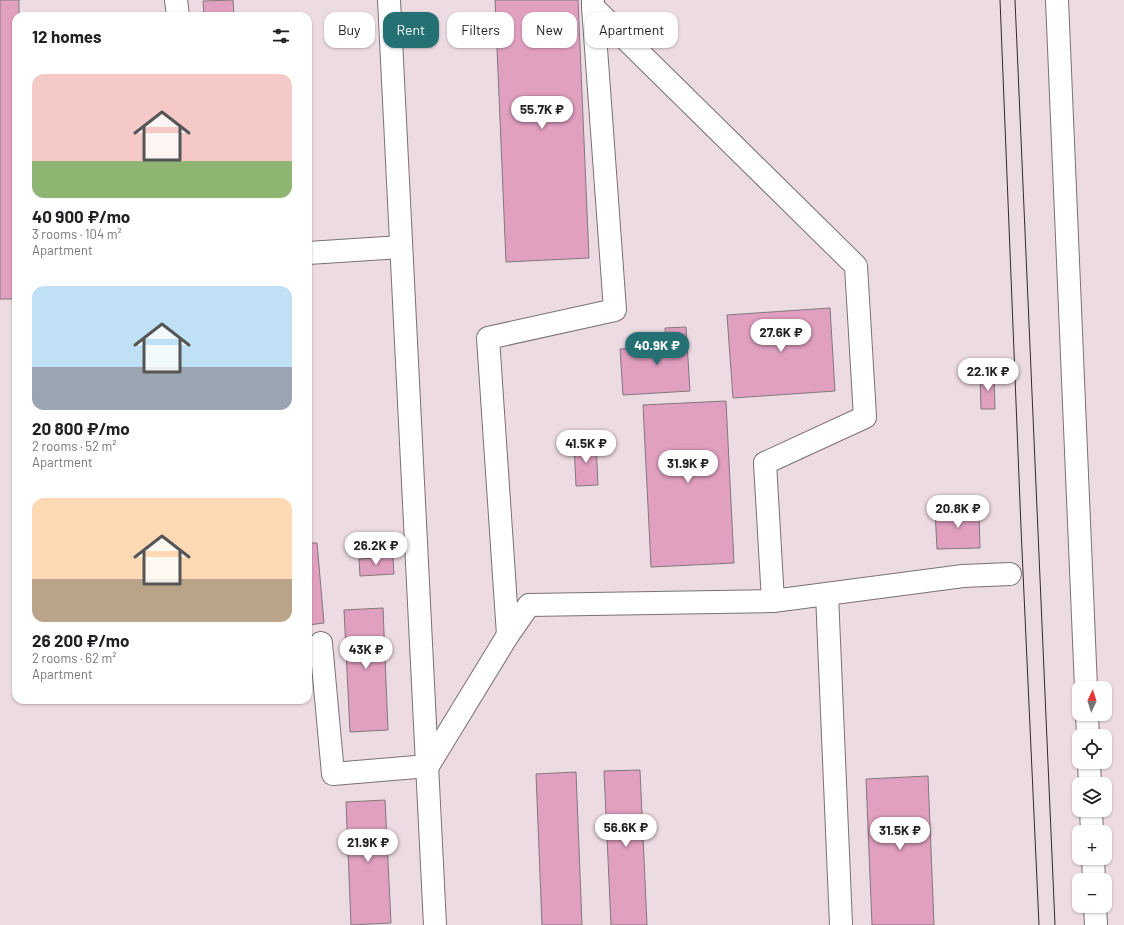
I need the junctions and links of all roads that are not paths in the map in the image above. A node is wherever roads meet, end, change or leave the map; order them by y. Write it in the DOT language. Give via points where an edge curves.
graph roads {
  1 [pos="176,0"];
  2 [pos="389,0"];
  3 [pos="1056,0"];
  4 [pos="593,4"];
  5 [pos="178,12"];
  6 [pos="401,247"];
  7 [pos="312,253"];
  8 [pos="1010,574"];
  9 [pos="827,594"];
  10 [pos="773,601"];
  11 [pos="508,635"];
  12 [pos="321,643"];
  13 [pos="1086,681"];
  14 [pos="428,766"];
  15 [pos="1095,913"];
  16 [pos="435,925"];
  17 [pos="841,925"];
  18 [pos="1096,925"];
  1 -- 5 [label="lane"];
  2 -- 6 [label="lane"];
  3 -- 13 [label="lane"];
  4 -- 10 [label="lane" via="856,266 866,417 765,462"];
  4 -- 11 [label="lane" via="615,310 488,338"];
  6 -- 7 [label="lane"];
  6 -- 14 [label="lane"];
  8 -- 9 [label="lane" via="963,576"];
  9 -- 10 [label="lane"];
  9 -- 17 [label="lane"];
  10 -- 11 [label="lane" via="529,605"];
  11 -- 14 [label="lane"];
  12 -- 14 [label="lane" via="333,774"];
  14 -- 16 [label="lane"];
  15 -- 18 [label="lane"];
}
